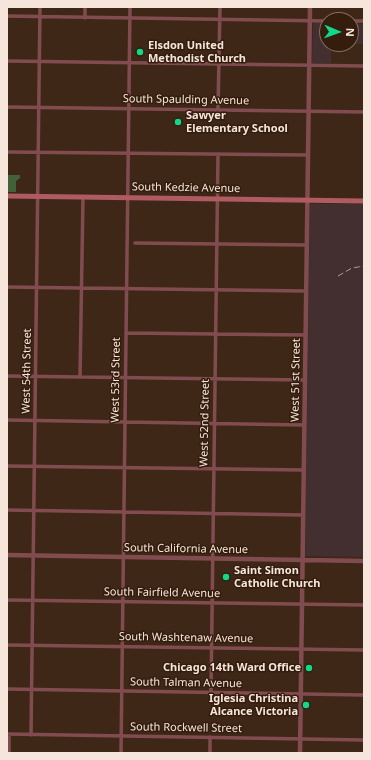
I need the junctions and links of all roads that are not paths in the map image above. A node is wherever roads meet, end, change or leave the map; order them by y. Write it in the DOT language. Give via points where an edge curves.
graph roads {
  1 [pos="40,7"];
  2 [pos="85,7"];
  3 [pos="130,7"];
  4 [pos="220,7"];
  5 [pos="310,7"];
  6 [pos="7,16"];
  7 [pos="40,17"];
  8 [pos="85,18"];
  9 [pos="130,18"];
  10 [pos="220,19"];
  11 [pos="310,21"];
  12 [pos="319,21"];
  13 [pos="7,61"];
  14 [pos="40,62"];
  15 [pos="129,63"];
  16 [pos="219,64"];
  17 [pos="309,66"];
  18 [pos="364,66"];
  19 [pos="7,107"];
  20 [pos="39,107"];
  21 [pos="129,108"];
  22 [pos="218,109"];
  23 [pos="308,110"];
  24 [pos="364,112"];
  25 [pos="7,152"];
  26 [pos="38,152"];
  27 [pos="128,153"];
  28 [pos="218,154"];
  29 [pos="308,155"];
  30 [pos="7,196"];
  31 [pos="38,197"];
  32 [pos="83,197"];
  33 [pos="127,198"];
  34 [pos="217,199"];
  35 [pos="307,200"];
  36 [pos="364,201"];
  37 [pos="135,243"];
  38 [pos="216,244"];
  39 [pos="306,245"];
  40 [pos="7,286"];
  41 [pos="36,287"];
  42 [pos="82,288"];
  43 [pos="126,288"];
  44 [pos="216,289"];
  45 [pos="306,291"];
  46 [pos="126,333"];
  47 [pos="215,334"];
  48 [pos="305,335"];
  49 [pos="7,376"];
  50 [pos="36,376"];
  51 [pos="80,377"];
  52 [pos="125,378"];
  53 [pos="215,379"];
  54 [pos="304,380"];
  55 [pos="7,420"];
  56 [pos="35,421"];
  57 [pos="125,422"];
  58 [pos="214,423"];
  59 [pos="304,425"];
  60 [pos="7,466"];
  61 [pos="35,466"];
  62 [pos="124,467"];
  63 [pos="214,469"];
  64 [pos="303,470"];
  65 [pos="7,510"];
  66 [pos="34,511"];
  67 [pos="124,512"];
  68 [pos="213,513"];
  69 [pos="303,515"];
  70 [pos="7,555"];
  71 [pos="34,556"];
  72 [pos="123,557"];
  73 [pos="212,558"];
  74 [pos="302,560"];
  75 [pos="364,561"];
  76 [pos="7,600"];
  77 [pos="33,600"];
  78 [pos="122,602"];
  79 [pos="212,603"];
  80 [pos="302,604"];
  81 [pos="364,605"];
  82 [pos="7,645"];
  83 [pos="32,645"];
  84 [pos="122,646"];
  85 [pos="211,648"];
  86 [pos="301,649"];
  87 [pos="364,650"];
  88 [pos="7,689"];
  89 [pos="32,690"];
  90 [pos="121,691"];
  91 [pos="211,692"];
  92 [pos="300,694"];
  93 [pos="364,695"];
  94 [pos="8,734"];
  95 [pos="31,735"];
  96 [pos="121,736"];
  97 [pos="210,738"];
  98 [pos="300,739"];
  99 [pos="364,740"];
  100 [pos="9,753"];
  101 [pos="121,753"];
  102 [pos="210,753"];
  103 [pos="300,753"];
  1 -- 7 [label="street, West 54th Street"];
  2 -- 8 [label="street"];
  3 -- 9 [label="street, West 53rd Street"];
  4 -- 10 [label="street"];
  5 -- 11 [label="street, West 51st Street"];
  6 -- 7 [label="street"];
  7 -- 8 [label="street"];
  7 -- 14 [label="street, West 54th Street"];
  8 -- 9 [label="street"];
  9 -- 10 [label="street"];
  9 -- 15 [label="street, West 53rd Street"];
  10 -- 11 [label="street"];
  10 -- 16 [label="street"];
  11 -- 12 [label="street"];
  11 -- 17 [label="street, West 51st Street"];
  13 -- 14 [label="street"];
  14 -- 15 [label="street"];
  14 -- 20 [label="street, West 54th Street"];
  15 -- 16 [label="street"];
  15 -- 21 [label="street, West 53rd Street"];
  16 -- 17 [label="street"];
  16 -- 22 [label="street"];
  17 -- 18 [label="street"];
  17 -- 23 [label="street, West 51st Street"];
  19 -- 20 [label="street, South Spaulding Avenue"];
  20 -- 21 [label="street, South Spaulding Avenue"];
  20 -- 26 [label="street, West 54th Street"];
  21 -- 22 [label="street, South Spaulding Avenue"];
  21 -- 27 [label="street, West 53rd Street"];
  22 -- 23 [label="street, South Spaulding Avenue"];
  23 -- 24 [label="street, South Spaulding Avenue"];
  23 -- 29 [label="street, West 51st Street"];
  25 -- 26 [label="street"];
  26 -- 27 [label="street"];
  26 -- 31 [label="street, West 54th Street"];
  27 -- 28 [label="street"];
  27 -- 33 [label="street, West 53rd Street"];
  28 -- 29 [label="street"];
  28 -- 34 [label="street, West 52nd Street"];
  29 -- 35 [label="street, West 51st Street"];
  30 -- 31 [label="main road, South Kedzie Avenue"];
  31 -- 32 [label="main road, South Kedzie Avenue"];
  31 -- 41 [label="street, West 54th Street"];
  32 -- 33 [label="main road, South Kedzie Avenue"];
  32 -- 42 [label="street"];
  33 -- 34 [label="main road, South Kedzie Avenue"];
  33 -- 43 [label="street, West 53rd Street"];
  34 -- 35 [label="main road, South Kedzie Avenue"];
  34 -- 38 [label="street, West 52nd Street"];
  35 -- 36 [label="main road, South Kedzie Avenue"];
  35 -- 39 [label="street, West 51st Street"];
  37 -- 38 [label="street"];
  38 -- 39 [label="street"];
  38 -- 44 [label="street, West 52nd Street"];
  39 -- 45 [label="street, West 51st Street"];
  40 -- 41 [label="street"];
  41 -- 42 [label="street"];
  41 -- 50 [label="street, West 54th Street"];
  42 -- 43 [label="street"];
  42 -- 51 [label="street"];
  43 -- 44 [label="street"];
  43 -- 46 [label="street, West 53rd Street"];
  44 -- 45 [label="street"];
  44 -- 47 [label="street, West 52nd Street"];
  45 -- 48 [label="street, West 51st Street"];
  46 -- 47 [label="street"];
  46 -- 52 [label="street, West 53rd Street"];
  47 -- 48 [label="street"];
  47 -- 53 [label="street, West 52nd Street"];
  48 -- 54 [label="street, West 51st Street"];
  49 -- 50 [label="street"];
  50 -- 51 [label="street"];
  50 -- 56 [label="street, West 54th Street"];
  51 -- 52 [label="street"];
  52 -- 53 [label="street"];
  52 -- 57 [label="street, West 53rd Street"];
  53 -- 54 [label="street"];
  53 -- 58 [label="street, West 52nd Street"];
  54 -- 59 [label="street, West 51st Street"];
  55 -- 56 [label="street"];
  56 -- 57 [label="street"];
  56 -- 61 [label="street, West 54th Street"];
  57 -- 58 [label="street"];
  57 -- 62 [label="street, West 53rd Street"];
  58 -- 59 [label="street"];
  58 -- 63 [label="street, West 52nd Street"];
  59 -- 64 [label="street, West 51st Street"];
  60 -- 61 [label="street"];
  61 -- 62 [label="street"];
  61 -- 66 [label="street, West 54th Street"];
  62 -- 63 [label="street"];
  62 -- 67 [label="street, West 53rd Street"];
  63 -- 64 [label="street"];
  63 -- 68 [label="street, West 52nd Street"];
  64 -- 69 [label="street, West 51st Street"];
  65 -- 66 [label="street"];
  66 -- 67 [label="street"];
  66 -- 71 [label="street, West 54th Street"];
  67 -- 68 [label="street"];
  67 -- 72 [label="street, West 53rd Street"];
  68 -- 69 [label="street"];
  68 -- 73 [label="street, West 52nd Street"];
  69 -- 74 [label="street, West 51st Street"];
  70 -- 71 [label="street, South California Avenue"];
  71 -- 72 [label="street, South California Avenue"];
  71 -- 77 [label="street, West 54th Street"];
  72 -- 73 [label="street, South California Avenue"];
  72 -- 78 [label="street, West 53rd Street"];
  73 -- 74 [label="street, South California Avenue"];
  73 -- 79 [label="street, West 52nd Street"];
  74 -- 75 [label="street, South California Avenue"];
  74 -- 80 [label="street, West 51st Street"];
  76 -- 77 [label="street, South Fairfield Avenue"];
  77 -- 78 [label="street, South Fairfield Avenue"];
  77 -- 83 [label="street, West 54th Street"];
  78 -- 79 [label="street, South Fairfield Avenue"];
  78 -- 84 [label="street, West 53rd Street"];
  79 -- 80 [label="street, South Fairfield Avenue"];
  79 -- 85 [label="street, West 52nd Street"];
  80 -- 81 [label="street, South Fairfield Avenue"];
  80 -- 86 [label="street, West 51st Street"];
  82 -- 83 [label="street, South Washtenaw Avenue"];
  83 -- 84 [label="street, South Washtenaw Avenue"];
  83 -- 89 [label="street, West 54th Street"];
  84 -- 85 [label="street, South Washtenaw Avenue"];
  84 -- 90 [label="street, West 53rd Street"];
  85 -- 86 [label="street, South Washtenaw Avenue"];
  85 -- 91 [label="street, West 52nd Street"];
  86 -- 87 [label="street, South Washtenaw Avenue"];
  86 -- 92 [label="street, West 51st Street"];
  88 -- 89 [label="street, South Talman Avenue"];
  89 -- 90 [label="street, South Talman Avenue"];
  89 -- 95 [label="street, West 54th Street"];
  90 -- 91 [label="street, South Talman Avenue"];
  90 -- 96 [label="street, West 53rd Street"];
  91 -- 92 [label="street, South Talman Avenue"];
  92 -- 93 [label="street, South Talman Avenue"];
  92 -- 98 [label="street, West 51st Street"];
  94 -- 95 [label="street, South Rockwell Street"];
  94 -- 100 [label="street"];
  95 -- 96 [label="street, South Rockwell Street"];
  96 -- 97 [label="street, South Rockwell Street"];
  96 -- 101 [label="street, West 53rd Street"];
  97 -- 98 [label="street, South Rockwell Street"];
  97 -- 102 [label="street"];
  98 -- 99 [label="street, South Rockwell Street"];
  98 -- 103 [label="street, West 51st Street"];
}
